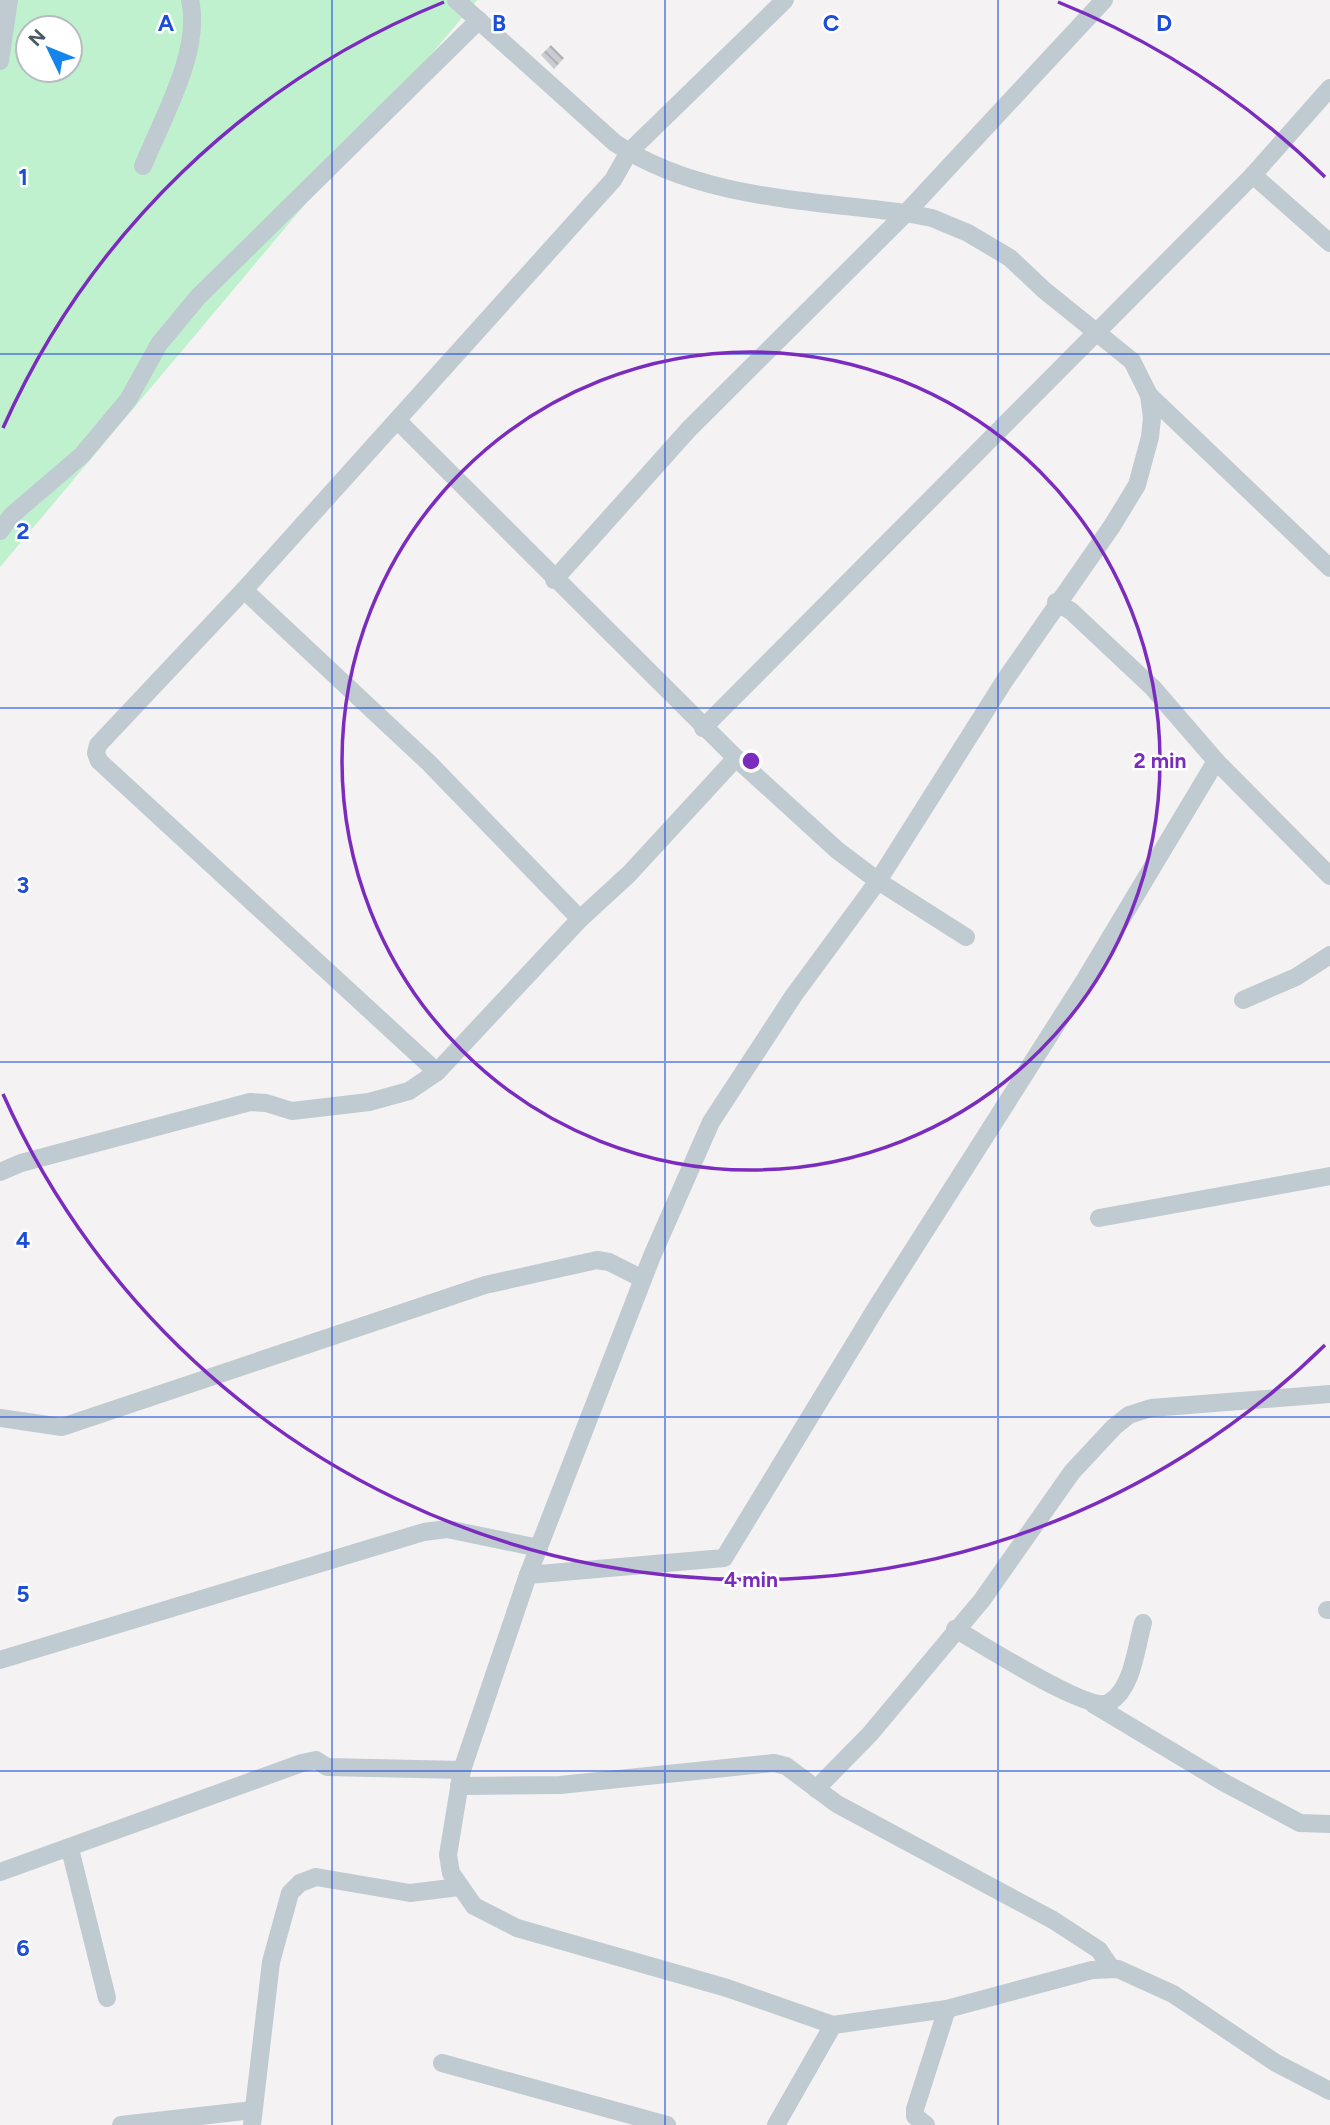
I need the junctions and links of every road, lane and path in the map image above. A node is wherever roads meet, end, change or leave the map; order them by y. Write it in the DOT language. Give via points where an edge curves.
graph roads {
  1 [pos="9,0"];
  2 [pos="190,0"];
  3 [pos="456,0"];
  4 [pos="1104,0"];
  5 [pos="777,3"];
  6 [pos="479,20"];
  7 [pos="0,61"];
  8 [pos="1330,88"];
  9 [pos="629,152"];
  10 [pos="144,166"];
  11 [pos="1253,174"];
  12 [pos="906,213"];
  13 [pos="1330,243"];
  14 [pos="1096,332"];
  15 [pos="1149,395"];
  16 [pos="397,420"];
  17 [pos="0,531"];
  18 [pos="1330,568"];
  19 [pos="554,580"];
  20 [pos="244,590"];
  21 [pos="1056,602"];
  22 [pos="703,728"];
  23 [pos="736,758"];
  24 [pos="1216,761"];
  25 [pos="1330,876"];
  26 [pos="878,881"];
  27 [pos="580,919"];
  28 [pos="966,937"];
  29 [pos="1330,955"];
  30 [pos="1243,1000"];
  31 [pos="437,1072"];
  32 [pos="0,1172"];
  33 [pos="1330,1176"];
  34 [pos="1100,1218"];
  35 [pos="643,1279"];
  36 [pos="1330,1394"];
  37 [pos="0,1418"];
  38 [pos="539,1548"];
  39 [pos="528,1575"];
  40 [pos="1143,1623"];
  41 [pos="955,1629"];
  42 [pos="0,1660"];
  43 [pos="1093,1704"];
  44 [pos="460,1778"];
  45 [pos="816,1789"];
  46 [pos="1330,1824"];
  47 [pos="70,1849"];
  48 [pos="0,1872"];
  49 [pos="458,1887"];
  50 [pos="1112,1969"];
  51 [pos="107,1998"];
  52 [pos="947,2009"];
  53 [pos="833,2025"];
  54 [pos="442,2063"];
  55 [pos="1330,2091"];
  56 [pos="253,2118"];
  57 [pos="121,2125"];
  58 [pos="667,2125"];
  59 [pos="776,2125"];
  60 [pos="926,2125"];
  1 -- 7 [label="street"];
  2 -- 10 [label="street" via="194,17 182,74"];
  3 -- 6 [label="street"];
  4 -- 12 [label="street"];
  5 -- 9 [label="street"];
  6 -- 9 [label="street"];
  6 -- 17 [label="street" via="198,297 159,344 128,400 82,455 12,515"];
  8 -- 11 [label="street"];
  9 -- 12 [label="street" via="721,189"];
  9 -- 16 [label="street" via="613,180"];
  11 -- 13 [label="street"];
  11 -- 14 [label="street"];
  12 -- 14 [label="street" via="968,233 1010,258"];
  12 -- 19 [label="street" via="689,429"];
  14 -- 15 [label="street" via="1132,361"];
  14 -- 22 [label="street"];
  15 -- 18 [label="street"];
  15 -- 21 [label="street" via="1150,438 1137,485"];
  16 -- 19 [label="street"];
  16 -- 20 [label="street"];
  19 -- 22 [label="street"];
  20 -- 27 [label="street" via="429,763"];
  20 -- 31 [label="street" via="98,745 99,761"];
  21 -- 24 [label="street" via="1153,688"];
  21 -- 26 [label="street"];
  22 -- 23 [label="street"];
  23 -- 26 [label="street"];
  23 -- 27 [label="street" via="629,874"];
  24 -- 25 [label="street"];
  24 -- 39 [label="street" via="724,1558"];
  26 -- 28 [label="street"];
  26 -- 35 [label="street" via="794,995 711,1122"];
  27 -- 31 [label="street"];
  29 -- 30 [label="street" via="1296,977"];
  31 -- 32 [label="street" via="409,1091 369,1102 292,1111 250,1102"];
  33 -- 34 [label="street"];
  35 -- 37 [label="street" via="597,1261 472,1289 62,1427"];
  35 -- 38 [label="street"];
  36 -- 41 [label="street" via="1151,1408 1129,1415 1072,1472 982,1601"];
  38 -- 39 [label="street"];
  38 -- 42 [label="street" via="447,1529 424,1532"];
  39 -- 44 [label="street"];
  40 -- 43 [label="street" via="1121,1692 1110,1703"];
  41 -- 43 [label="street"];
  41 -- 45 [label="street" via="870,1734"];
  43 -- 46 [label="street" via="1300,1823"];
  44 -- 45 [label="street" via="560,1785 774,1763 786,1766"];
  44 -- 47 [label="street" via="327,1768 316,1760"];
  44 -- 49 [label="street" via="448,1855"];
  45 -- 50 [label="street" via="1053,1920 1099,1950"];
  47 -- 48 [label="street"];
  47 -- 51 [label="street"];
  49 -- 53 [label="street" via="474,1906 517,1928 727,1988"];
  49 -- 56 [label="street" via="410,1893 316,1877 290,1893 271,1962"];
  50 -- 52 [label="street" via="1092,1970"];
  50 -- 55 [label="street" via="1173,1994 1276,2063"];
  52 -- 53 [label="street"];
  52 -- 60 [label="street" via="915,2109 915,2116"];
  53 -- 59 [label="street"];
  54 -- 58 [label="street"];
  56 -- 57 [label="street"];
}
